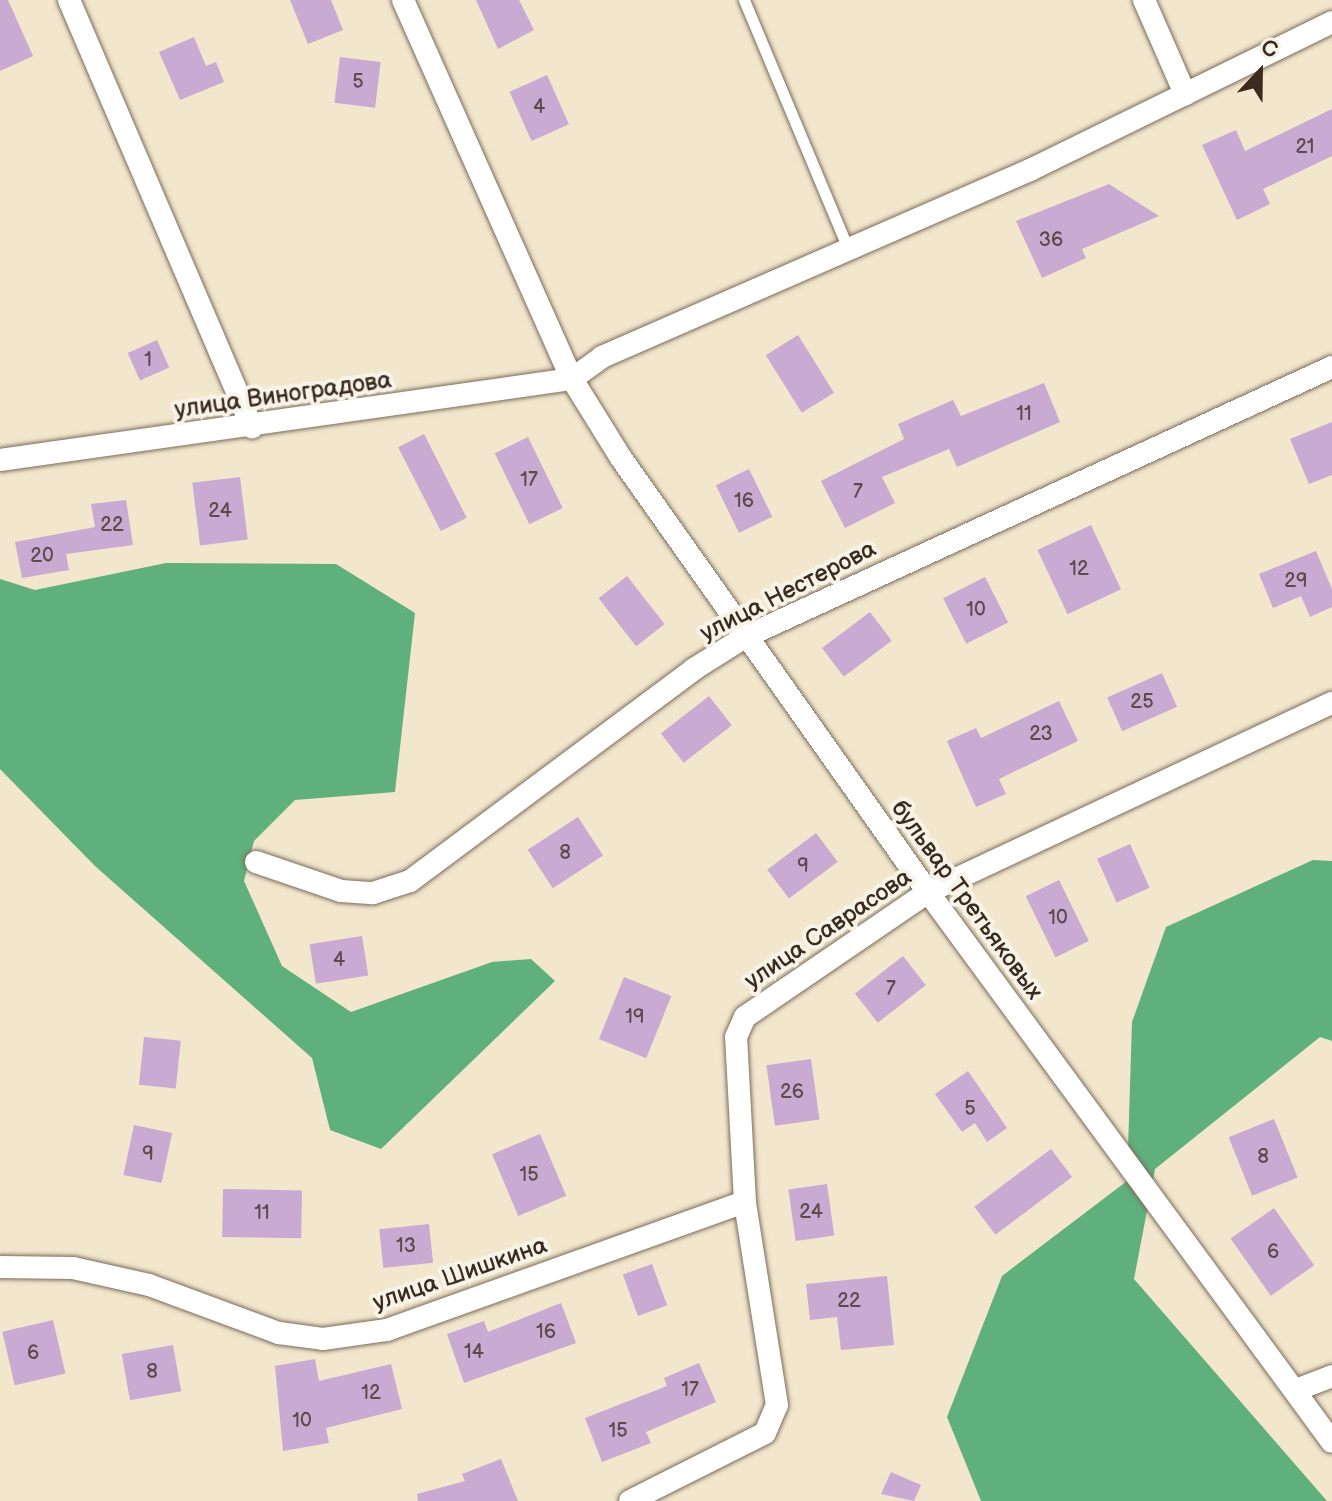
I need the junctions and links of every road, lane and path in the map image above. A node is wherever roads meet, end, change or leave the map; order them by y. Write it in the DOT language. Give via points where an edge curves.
graph roads {
  1 [pos="69,0"];
  2 [pos="403,0"];
  3 [pos="744,0"];
  4 [pos="1144,0"];
  5 [pos="1332,22"];
  6 [pos="1185,94"];
  7 [pos="848,249"];
  8 [pos="1332,367"];
  9 [pos="572,379"];
  10 [pos="252,427"];
  11 [pos="0,460"];
  12 [pos="745,637"];
  13 [pos="1332,703"];
  14 [pos="256,862"];
  15 [pos="928,892"];
  16 [pos="745,1202"];
  17 [pos="0,1267"];
  18 [pos="1332,1376"];
  19 [pos="1296,1390"];
  20 [pos="1332,1442"];
  21 [pos="630,1501"];
  1 -- 10 [label="street"];
  2 -- 9 [label="street, бульвар Третьяковых"];
  3 -- 7 [label="lane"];
  4 -- 6 [label="street"];
  5 -- 6 [label="street"];
  6 -- 7 [label="street"];
  7 -- 9 [label="street" via="602,357"];
  8 -- 12 [label="street, улица Нестерова"];
  9 -- 10 [label="street, улица Виноградова"];
  9 -- 12 [label="street, бульвар Третьяковых"];
  10 -- 11 [label="street, улица Виноградова"];
  12 -- 14 [label="street, улица Нестерова" via="694,669 410,881 373,893 341,891"];
  12 -- 15 [label="street, бульвар Третьяковых"];
  13 -- 15 [label="street, улица Саврасова"];
  15 -- 16 [label="street, улица Саврасова" via="745,1017 736,1037"];
  15 -- 19 [label="street, бульвар Третьяковых"];
  16 -- 17 [label="street, улица Шишкина" via="387,1330 323,1339 279,1333 134,1282 73,1268"];
  16 -- 21 [label="street, улица Саврасова" via="777,1405 765,1433"];
  18 -- 19 [label="street"];
  19 -- 20 [label="street, бульвар Третьяковых"];
}
